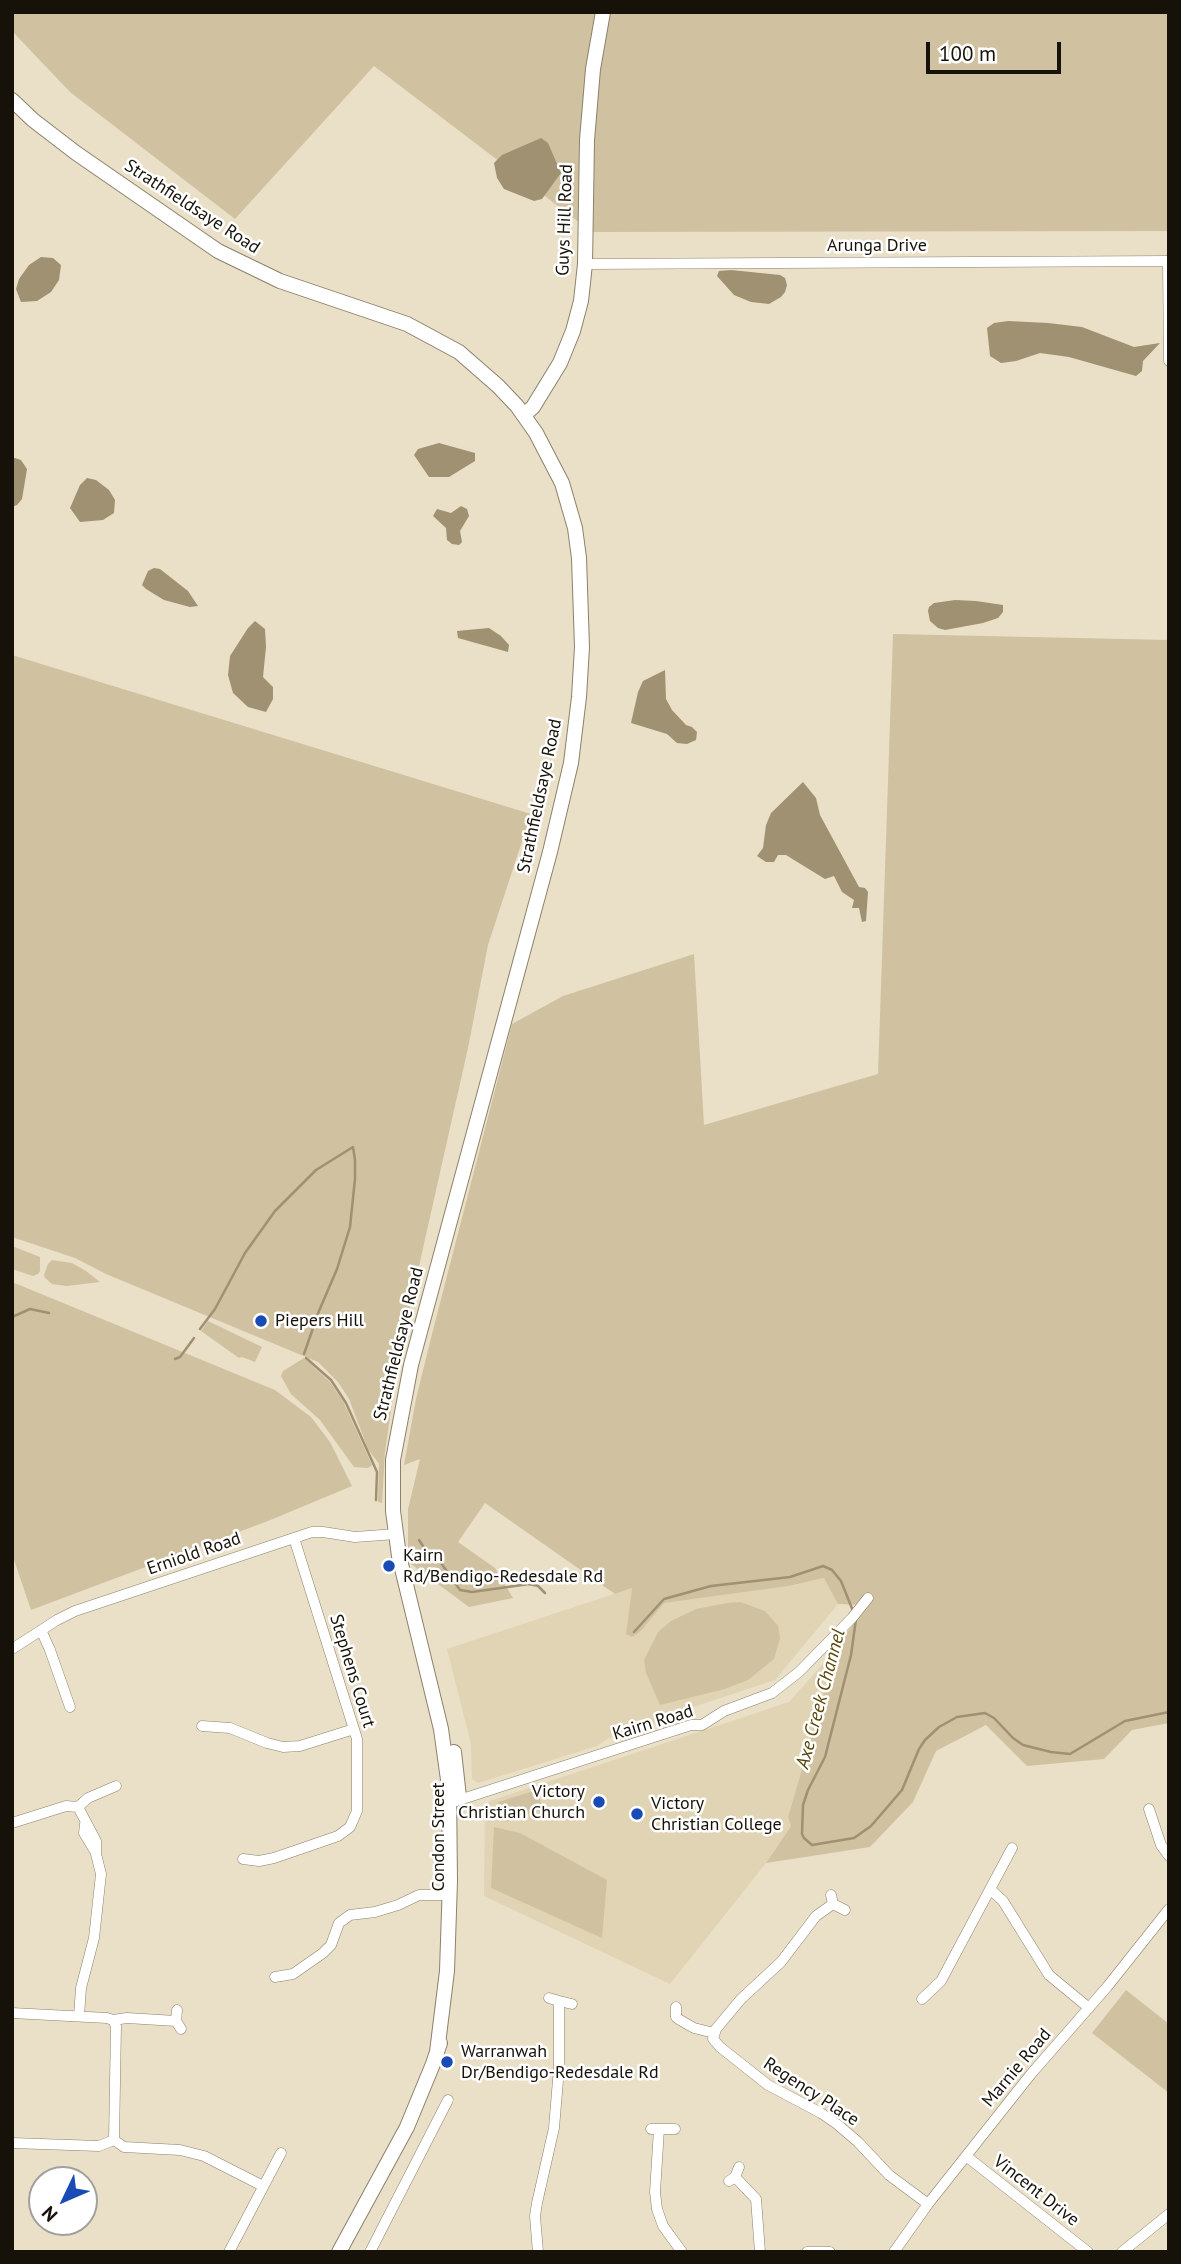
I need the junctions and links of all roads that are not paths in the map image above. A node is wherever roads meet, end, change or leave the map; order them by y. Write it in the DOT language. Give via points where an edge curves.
graph roads {
  1 [pos="603,12"];
  2 [pos="12,100"];
  3 [pos="1168,261"];
  4 [pos="585,264"];
  5 [pos="1169,361"];
  6 [pos="524,415"];
  7 [pos="396,1534"];
  8 [pos="294,1538"];
  9 [pos="869,1598"];
  10 [pos="41,1630"];
  11 [pos="12,1649"];
  12 [pos="70,1707"];
  13 [pos="202,1726"];
  14 [pos="354,1729"];
  15 [pos="118,1786"];
  16 [pos="454,1802"];
  17 [pos="78,1807"];
  18 [pos="1149,1809"];
  19 [pos="12,1823"];
  20 [pos="1012,1848"];
  21 [pos="1169,1856"];
  22 [pos="243,1859"];
  23 [pos="990,1889"];
  24 [pos="449,1895"];
  25 [pos="1169,1909"];
  26 [pos="845,1910"];
  27 [pos="275,1977"];
  28 [pos="922,1999"];
  29 [pos="572,2004"];
  30 [pos="676,2007"];
  31 [pos="1089,2008"];
  32 [pos="12,2013"];
  33 [pos="79,2016"];
  34 [pos="113,2020"];
  35 [pos="178,2020"];
  36 [pos="714,2033"];
  37 [pos="437,2052"];
  38 [pos="448,2100"];
  39 [pos="675,2129"];
  40 [pos="114,2140"];
  41 [pos="12,2143"];
  42 [pos="281,2153"];
  43 [pos="966,2156"];
  44 [pos="734,2175"];
  45 [pos="263,2186"];
  46 [pos="928,2204"];
  47 [pos="1169,2214"];
  48 [pos="229,2252"];
  49 [pos="339,2252"];
  50 [pos="370,2252"];
  51 [pos="538,2252"];
  52 [pos="682,2252"];
  53 [pos="760,2252"];
  54 [pos="807,2252"];
  55 [pos="830,2252"];
  56 [pos="894,2252"];
  57 [pos="1088,2252"];
  58 [pos="1122,2252"];
  1 -- 4 [label="main road, Guys Hill Road" via="587,140"];
  2 -- 6 [label="main road, Strathfieldsaye Road" via="76,153 218,251 280,281 427,333 485,374"];
  3 -- 4 [label="street, Arunga Drive"];
  3 -- 5 [label="street"];
  4 -- 6 [label="main road, Guys Hill Road" via="581,301 568,346 543,392"];
  6 -- 7 [label="main road, Strathfieldsaye Road" via="562,483 578,543 582,647 577,724 561,807 402,1404 392,1477"];
  7 -- 8 [label="street, Erniold Road" via="355,1537 317,1531"];
  7 -- 16 [label="main road, Condon Street"];
  8 -- 10 [label="street, Erniold Road" via="75,1611"];
  8 -- 14 [label="street, Stephens Court"];
  9 -- 16 [label="street, Kairn Road" via="799,1672 772,1693 724,1711 702,1726 691,1725"];
  10 -- 11 [label="street, Erniold Road"];
  10 -- 12 [label="street"];
  13 -- 14 [label="street" via="230,1728 283,1746"];
  14 -- 22 [label="street, Stephens Court" via="357,1811 350,1827 338,1836 274,1858"];
  15 -- 17 [label="street"];
  16 -- 24 [label="main road, Condon Street"];
  16 -- 37 [label="main road, Condon Street" via="457,1956 452,2003"];
  17 -- 19 [label="street" via="66,1806"];
  17 -- 33 [label="street" via="101,1874"];
  18 -- 21 [label="street"];
  20 -- 23 [label="street"];
  23 -- 28 [label="street" via="941,1981"];
  23 -- 31 [label="street" via="1003,1901 1049,1975"];
  24 -- 27 [label="street" via="419,1895 375,1912 350,1915 339,1923 323,1953 293,1974"];
  24 -- 37 [label="main road, Condon Street" via="446,1991"];
  25 -- 31 [label="street, Marnie Road"];
  26 -- 36 [label="street" via="832,1900"];
  29 -- 51 [label="street" via="554,1999 559,2068 554,2128 535,2216"];
  30 -- 36 [label="street" via="676,2017 682,2022"];
  31 -- 43 [label="street, Marnie Road"];
  32 -- 33 [label="street"];
  33 -- 34 [label="street"];
  34 -- 35 [label="street"];
  34 -- 40 [label="street"];
  36 -- 46 [label="street, Regency Place" via="720,2048 768,2085 831,2120 889,2175"];
  37 -- 49 [label="main road, Condon Street" via="407,2127"];
  38 -- 50 [label="street"];
  39 -- 52 [label="street" via="655,2129 655,2192 663,2225"];
  40 -- 41 [label="street" via="99,2146"];
  40 -- 45 [label="street" via="124,2147 204,2156"];
  42 -- 45 [label="street"];
  43 -- 46 [label="street, Marnie Road"];
  43 -- 57 [label="street, Vincent Drive"];
  44 -- 53 [label="street" via="756,2199"];
  45 -- 48 [label="street"];
  46 -- 56 [label="street, Marnie Road"];
  47 -- 58 [label="street"];
  54 -- 55 [label="street"];
}
